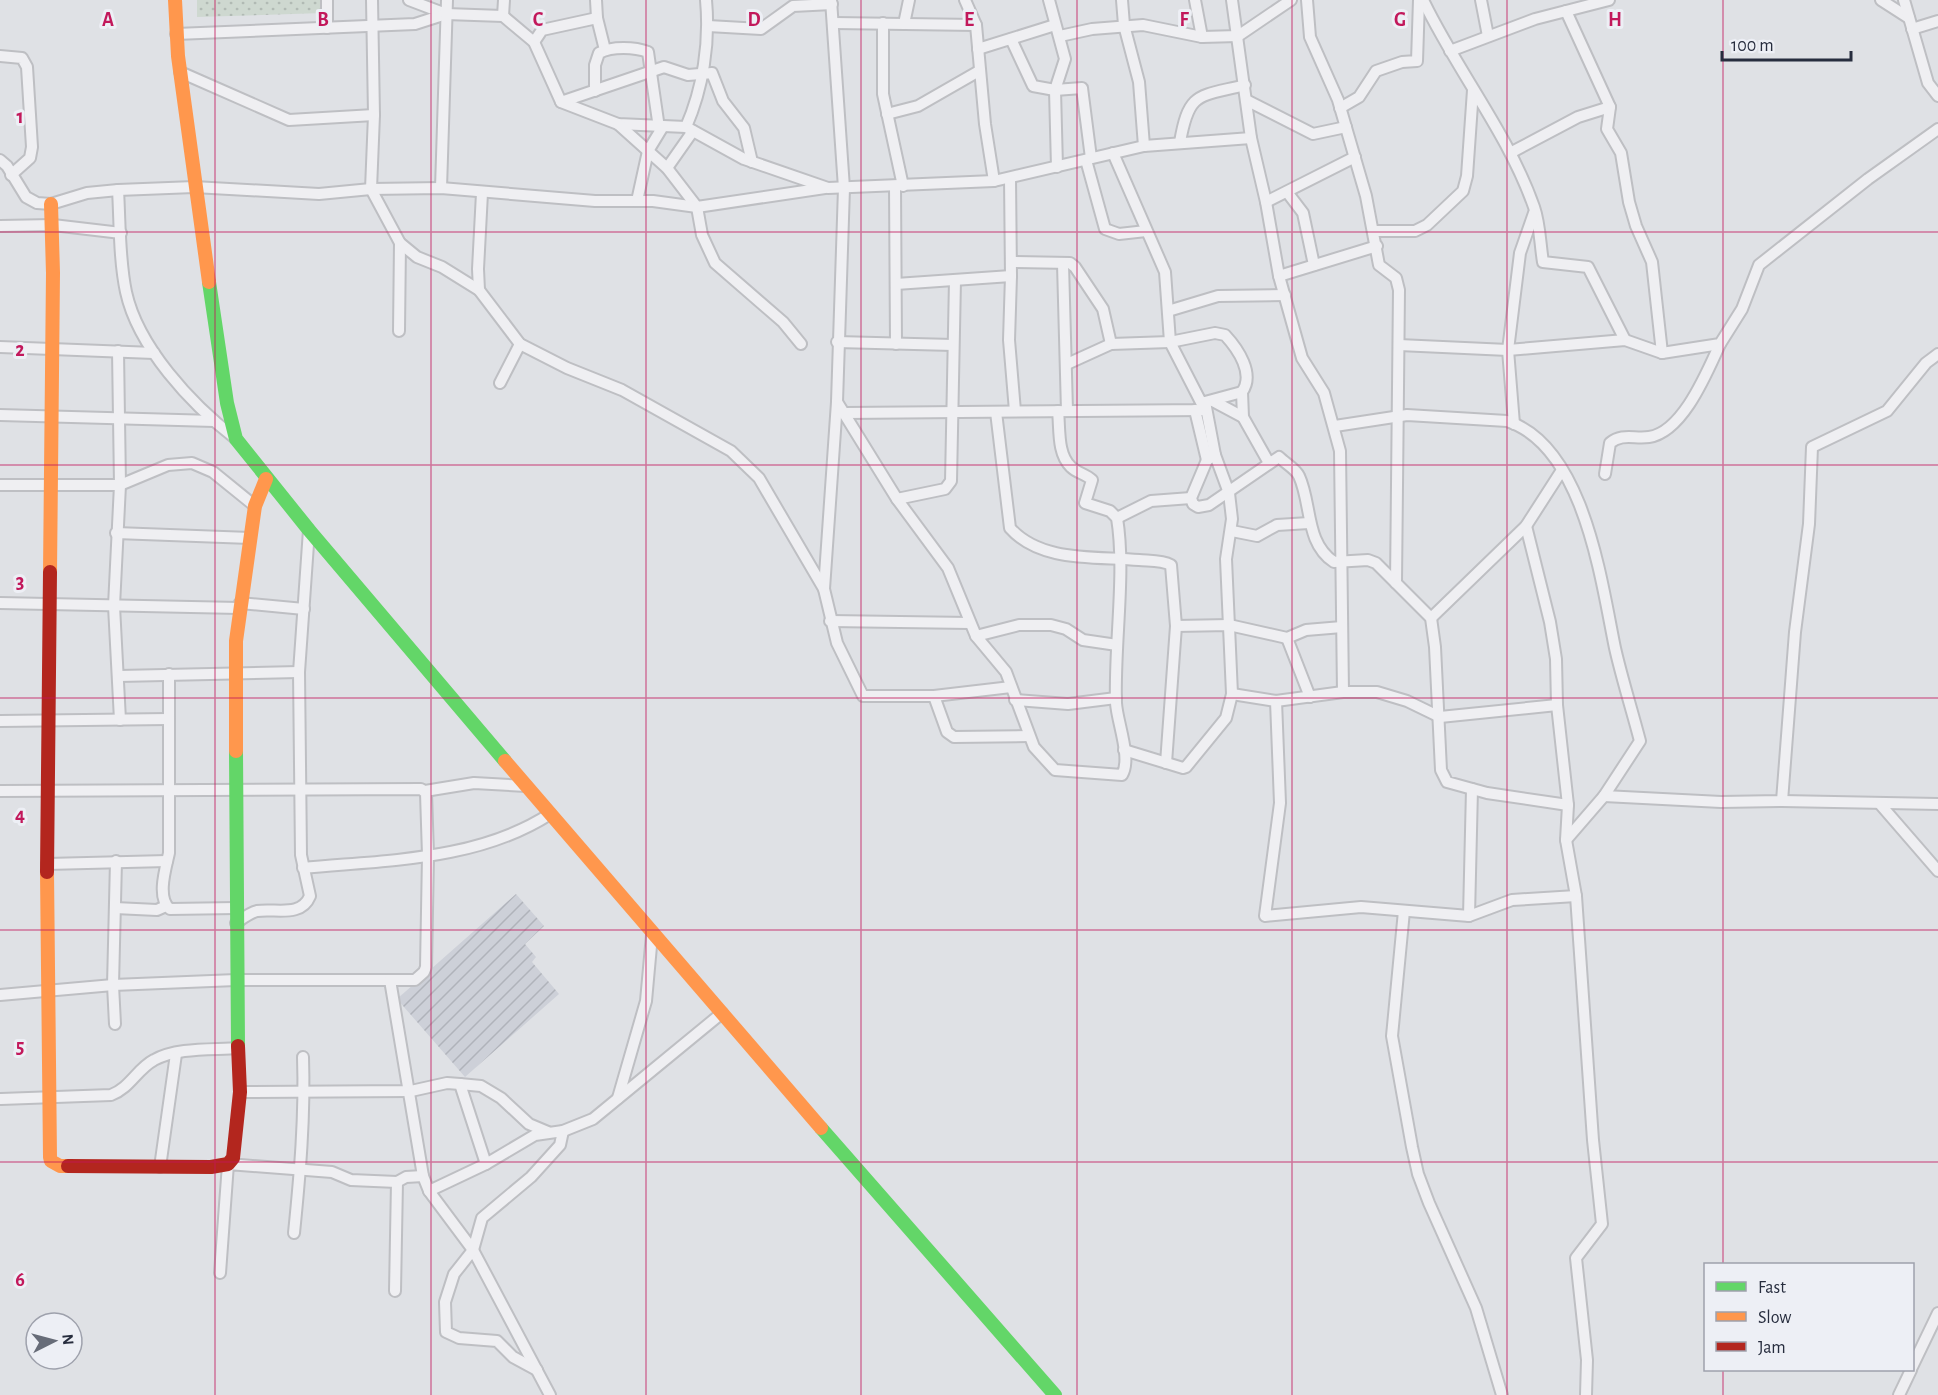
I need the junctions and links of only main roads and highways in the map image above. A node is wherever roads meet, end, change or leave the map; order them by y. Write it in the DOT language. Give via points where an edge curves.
graph roads {
  1 [pos="175,0"];
  2 [pos="51,204"];
  3 [pos="266,479"];
  4 [pos="1055,1395"];
  1 -- 3 [label="main road" via="194,187 227,403 236,439"];
  2 -- 3 [label="main road" via="47,864 48,1096 50,1157 55,1164 160,1167 228,1164 233,1158 240,1092 236,672 250,538 255,506"];
  3 -- 4 [label="main road" via="652,935"];
}
